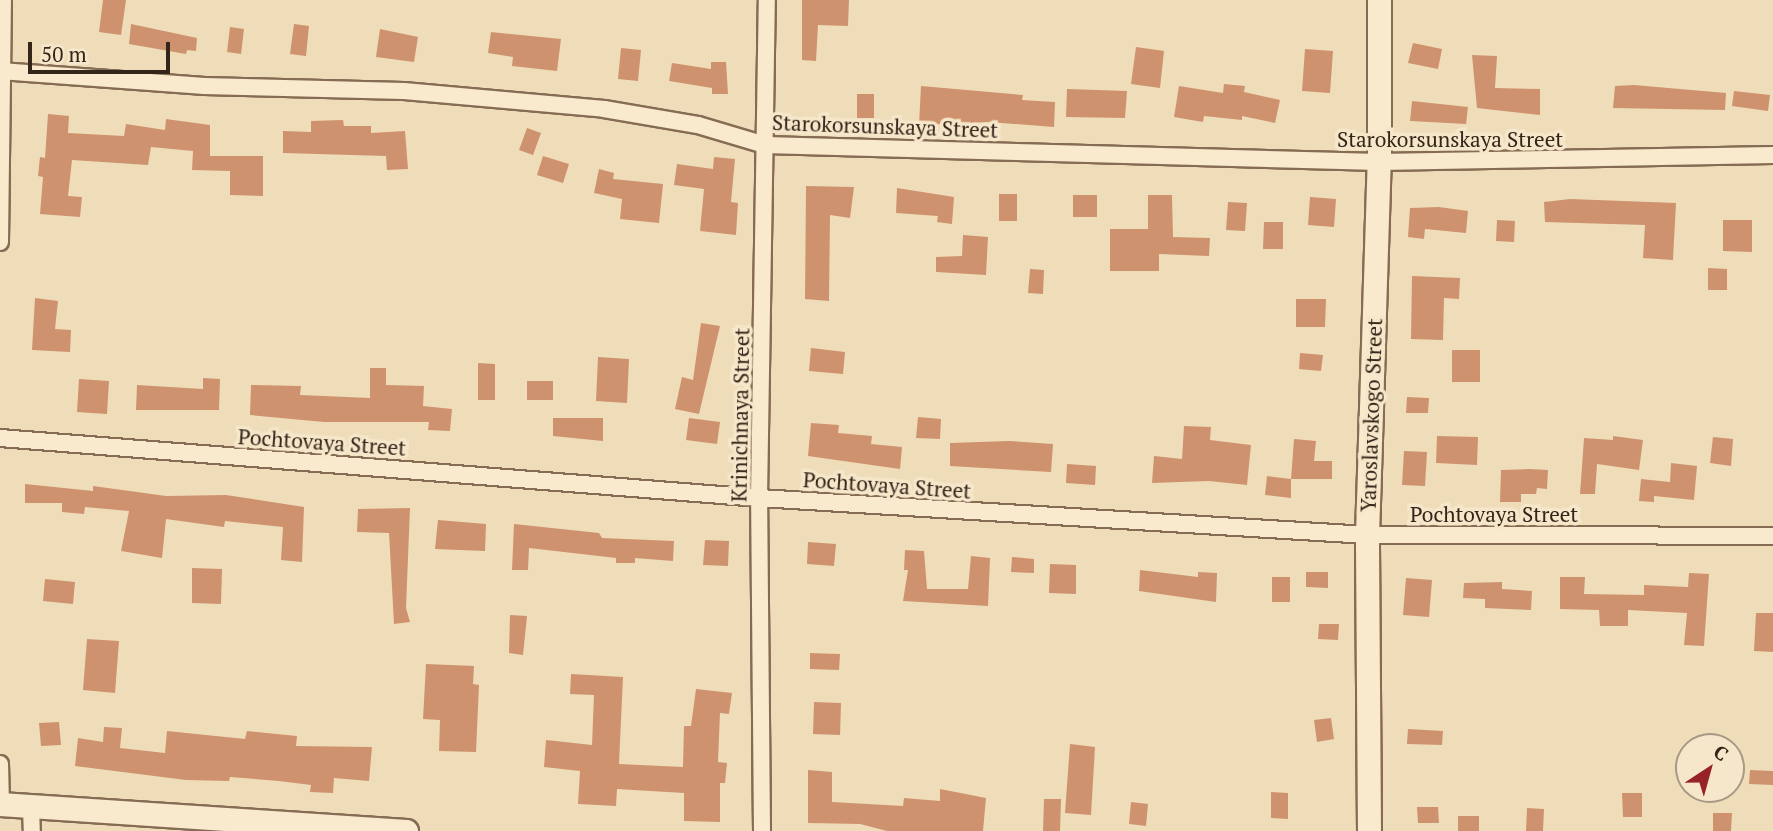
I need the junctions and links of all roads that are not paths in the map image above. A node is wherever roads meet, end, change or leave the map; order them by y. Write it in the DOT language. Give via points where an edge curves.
graph roads {
  1 [pos="3,0"];
  2 [pos="767,0"];
  3 [pos="1378,0"];
  4 [pos="2,72"];
  5 [pos="765,145"];
  6 [pos="1773,155"];
  7 [pos="1379,162"];
  8 [pos="0,242"];
  9 [pos="0,438"];
  10 [pos="759,498"];
  11 [pos="1367,535"];
  12 [pos="1773,536"];
  13 [pos="0,764"];
  14 [pos="0,804"];
  15 [pos="31,808"];
  16 [pos="32,831"];
  17 [pos="406,831"];
  18 [pos="761,831"];
  19 [pos="1369,831"];
  1 -- 4 [label="street"];
  2 -- 5 [label="street, Krinichnaya Street"];
  3 -- 7 [label="street, Yaroslavskogo Street"];
  4 -- 5 [label="street, Starokorsunskaya Street" via="204,86 404,91 604,109 698,125"];
  4 -- 8 [label="street"];
  5 -- 7 [label="street, Starokorsunskaya Street"];
  5 -- 10 [label="street, Krinichnaya Street"];
  6 -- 7 [label="street, Starokorsunskaya Street"];
  7 -- 11 [label="street, Yaroslavskogo Street"];
  9 -- 10 [label="street, Pochtovaya Street"];
  10 -- 11 [label="street, Pochtovaya Street"];
  10 -- 18 [label="street, Krinichnaya Street"];
  11 -- 12 [label="street, Pochtovaya Street"];
  11 -- 19 [label="street, Yaroslavskogo Street"];
  13 -- 14 [label="street"];
  14 -- 15 [label="street"];
  15 -- 16 [label="street"];
  15 -- 17 [label="street"];
}
